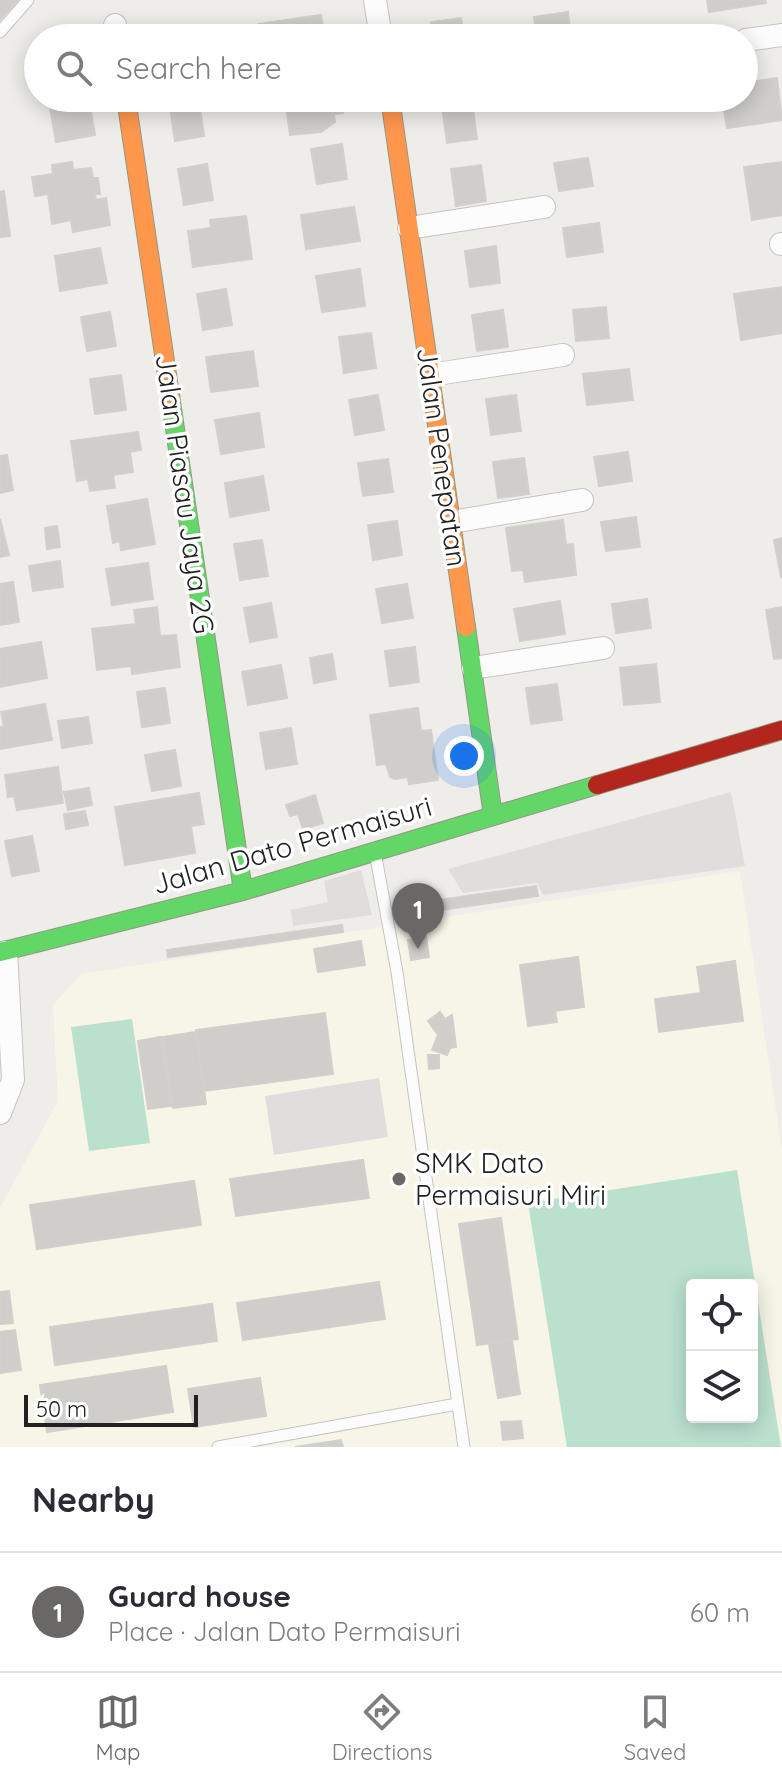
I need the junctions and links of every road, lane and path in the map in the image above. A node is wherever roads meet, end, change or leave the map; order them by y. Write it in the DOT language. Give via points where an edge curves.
graph roads {
  1 [pos="28,0"];
  2 [pos="375,0"];
  3 [pos="379,24"];
  4 [pos="0,32"];
  5 [pos="782,35"];
  6 [pos="758,38"];
  7 [pos="128,112"];
  8 [pos="392,112"];
  9 [pos="544,207"];
  10 [pos="409,228"];
  11 [pos="563,355"];
  12 [pos="430,375"];
  13 [pos="582,500"];
  14 [pos="452,522"];
  15 [pos="603,648"];
  16 [pos="473,668"];
  17 [pos="782,730"];
  18 [pos="493,816"];
  19 [pos="375,851"];
  20 [pos="243,891"];
  21 [pos="3,952"];
  22 [pos="0,1113"];
  23 [pos="457,1404"];
  24 [pos="218,1447"];
  25 [pos="464,1447"];
  1 -- 4 [label="lane"];
  2 -- 3 [label="street"];
  5 -- 6 [label="street"];
  7 -- 20 [label="street, Jalan Piasau Jaya 2G"];
  8 -- 10 [label="street, Jalan Penepatan"];
  9 -- 10 [label="street"];
  10 -- 12 [label="street, Jalan Penepatan"];
  11 -- 12 [label="street"];
  12 -- 14 [label="street, Jalan Penepatan"];
  13 -- 14 [label="street"];
  14 -- 16 [label="street, Jalan Penepatan"];
  15 -- 16 [label="street"];
  16 -- 18 [label="street, Jalan Penepatan"];
  17 -- 18 [label="street, Jalan Dato Permaisuri"];
  18 -- 19 [label="street, Jalan Dato Permaisuri"];
  19 -- 20 [label="street, Jalan Dato Permaisuri"];
  19 -- 23 [label="lane" via="397,972"];
  20 -- 21 [label="street, Jalan Dato Permaisuri"];
  21 -- 22 [label="street" via="13,1080"];
  23 -- 24 [label="lane"];
  23 -- 25 [label="lane"];
}
